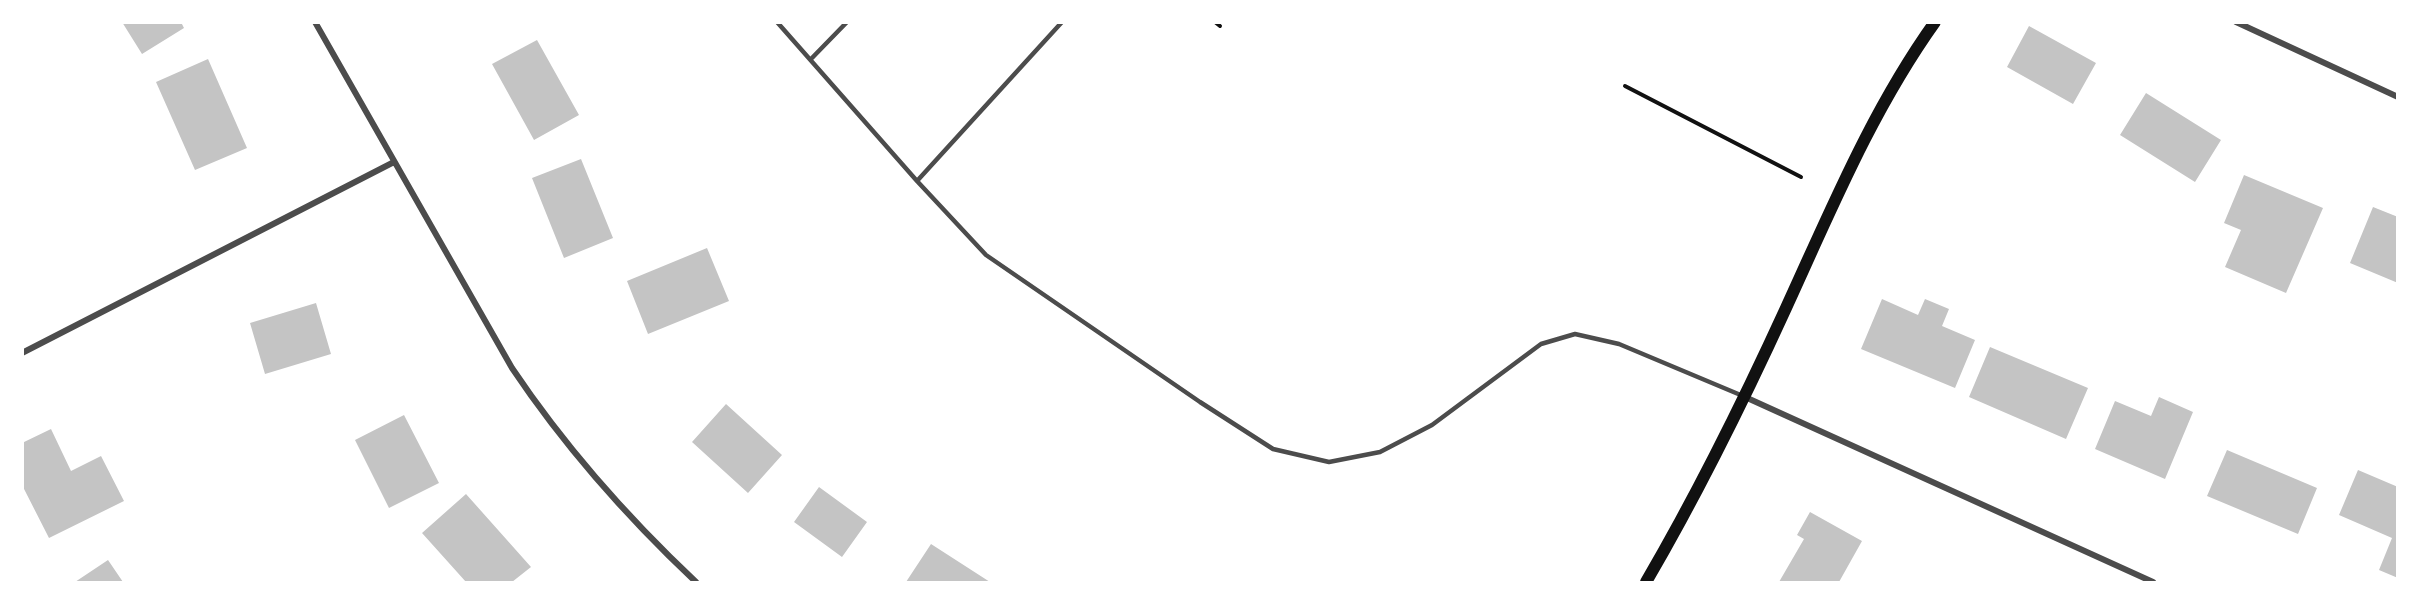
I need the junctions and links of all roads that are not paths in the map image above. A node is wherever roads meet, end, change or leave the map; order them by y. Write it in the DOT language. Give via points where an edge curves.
graph roads {
  1 [pos="315,22"];
  2 [pos="777,22"];
  3 [pos="847,22"];
  4 [pos="1062,22"];
  5 [pos="1935,22"];
  6 [pos="2236,22"];
  7 [pos="811,59"];
  8 [pos="2397,97"];
  9 [pos="394,162"];
  10 [pos="917,181"];
  11 [pos="22,353"];
  12 [pos="1745,397"];
  13 [pos="696,582"];
  14 [pos="1646,582"];
  15 [pos="2153,582"];
  1 -- 9 [label="street"];
  2 -- 7 [label="lane"];
  3 -- 7 [label="lane"];
  4 -- 10 [label="lane"];
  5 -- 12 [label="main road" via="1869,128"];
  6 -- 8 [label="street"];
  7 -- 10 [label="lane"];
  9 -- 11 [label="street"];
  9 -- 13 [label="street" via="539,408 600,484"];
  10 -- 12 [label="lane" via="986,255 1273,449 1329,462 1380,452 1432,425 1541,344 1575,334 1619,344"];
  12 -- 14 [label="main road"];
  12 -- 15 [label="street"];
}
